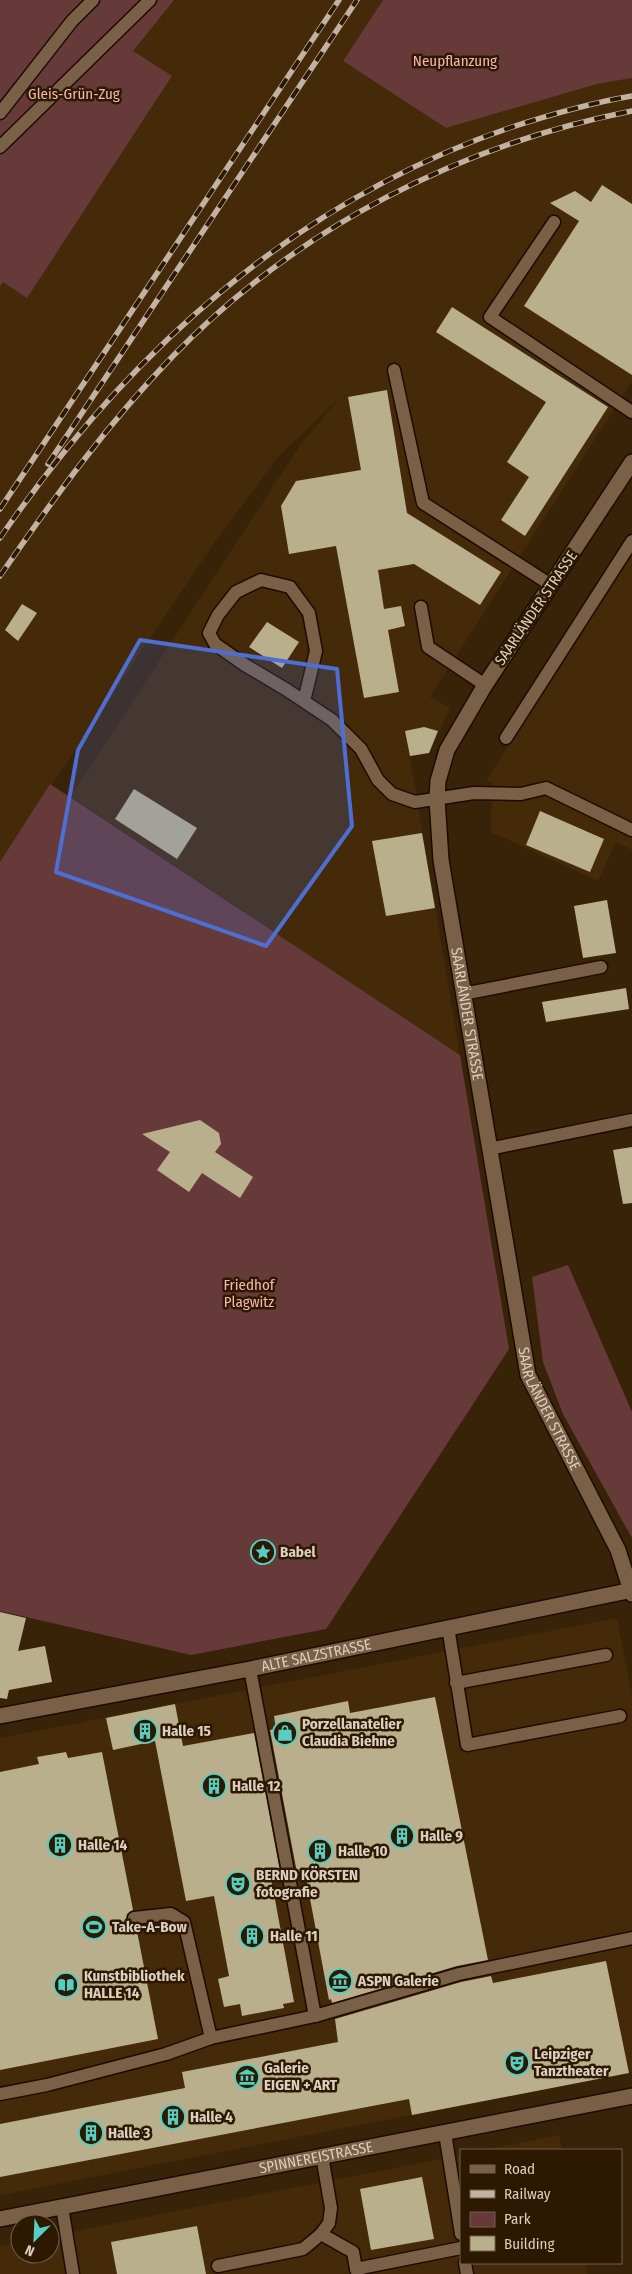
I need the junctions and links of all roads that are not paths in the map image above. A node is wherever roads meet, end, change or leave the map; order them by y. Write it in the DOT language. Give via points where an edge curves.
graph roads {
  1 [pos="93,0"];
  2 [pos="150,0"];
  3 [pos="0,113"];
  4 [pos="0,147"];
  5 [pos="554,222"];
  6 [pos="394,370"];
  7 [pos="632,412"];
  8 [pos="632,462"];
  9 [pos="632,541"];
  10 [pos="551,585"];
  11 [pos="421,607"];
  12 [pos="485,685"];
  13 [pos="304,701"];
  14 [pos="506,738"];
  15 [pos="437,799"];
  16 [pos="632,830"];
  17 [pos="601,967"];
  18 [pos="463,994"];
  19 [pos="632,1120"];
  20 [pos="489,1149"];
  21 [pos="632,1591"];
  22 [pos="448,1627"];
  23 [pos="606,1655"];
  24 [pos="250,1669"];
  25 [pos="456,1683"];
  26 [pos="0,1716"];
  27 [pos="620,1716"];
  28 [pos="134,1918"];
  29 [pos="632,1938"];
  30 [pos="315,2016"];
  31 [pos="211,2038"];
  32 [pos="0,2094"];
  33 [pos="632,2096"];
  34 [pos="444,2133"];
  35 [pos="322,2156"];
  36 [pos="62,2207"];
  37 [pos="0,2219"];
  38 [pos="460,2228"];
  39 [pos="321,2234"];
  40 [pos="460,2248"];
  41 [pos="218,2266"];
  42 [pos="357,2271"];
  43 [pos="73,2274"];
  1 -- 3 [label="lane" via="72,21"];
  2 -- 4 [label="lane"];
  5 -- 7 [label="lane" via="490,317"];
  6 -- 10 [label="lane" via="424,503"];
  8 -- 10 [label="street, SAARLÄNDER STRASSE"];
  9 -- 14 [label="lane"];
  10 -- 12 [label="street, SAARLÄNDER STRASSE"];
  11 -- 12 [label="lane" via="428,647"];
  12 -- 15 [label="street, SAARLÄNDER STRASSE" via="447,750 438,781"];
  13 -- 13 [label="lane" via="215,644 209,633 236,592 262,580 290,587 309,614 316,651"];
  13 -- 15 [label="lane" via="332,720 361,749 378,780 392,794 415,802"];
  15 -- 16 [label="lane" via="474,793 521,794 546,788"];
  15 -- 18 [label="street, SAARLÄNDER STRASSE" via="441,860"];
  17 -- 18 [label="lane"];
  18 -- 20 [label="street, SAARLÄNDER STRASSE"];
  19 -- 20 [label="lane"];
  20 -- 21 [label="street, SAARLÄNDER STRASSE" via="528,1375 618,1550"];
  21 -- 22 [label="street, ALTE SALZSTRASSE"];
  22 -- 24 [label="street, ALTE SALZSTRASSE"];
  22 -- 25 [label="lane"];
  23 -- 25 [label="lane"];
  24 -- 26 [label="street, ALTE SALZSTRASSE"];
  24 -- 30 [label="lane"];
  25 -- 27 [label="lane" via="466,1745"];
  28 -- 31 [label="lane" via="170,1914 184,1922"];
  29 -- 30 [label="lane" via="459,1974"];
  30 -- 31 [label="lane"];
  31 -- 32 [label="lane" via="166,2054"];
  33 -- 34 [label="street, SPINNEREISTRASSE"];
  34 -- 35 [label="street, SPINNEREISTRASSE"];
  34 -- 38 [label="lane"];
  35 -- 36 [label="street, SPINNEREISTRASSE"];
  35 -- 39 [label="lane" via="331,2208 329,2223"];
  36 -- 37 [label="street, SPINNEREISTRASSE"];
  36 -- 43 [label="lane"];
  39 -- 41 [label="lane" via="303,2249"];
  39 -- 42 [label="lane" via="353,2252"];
  40 -- 42 [label="lane"];
}
